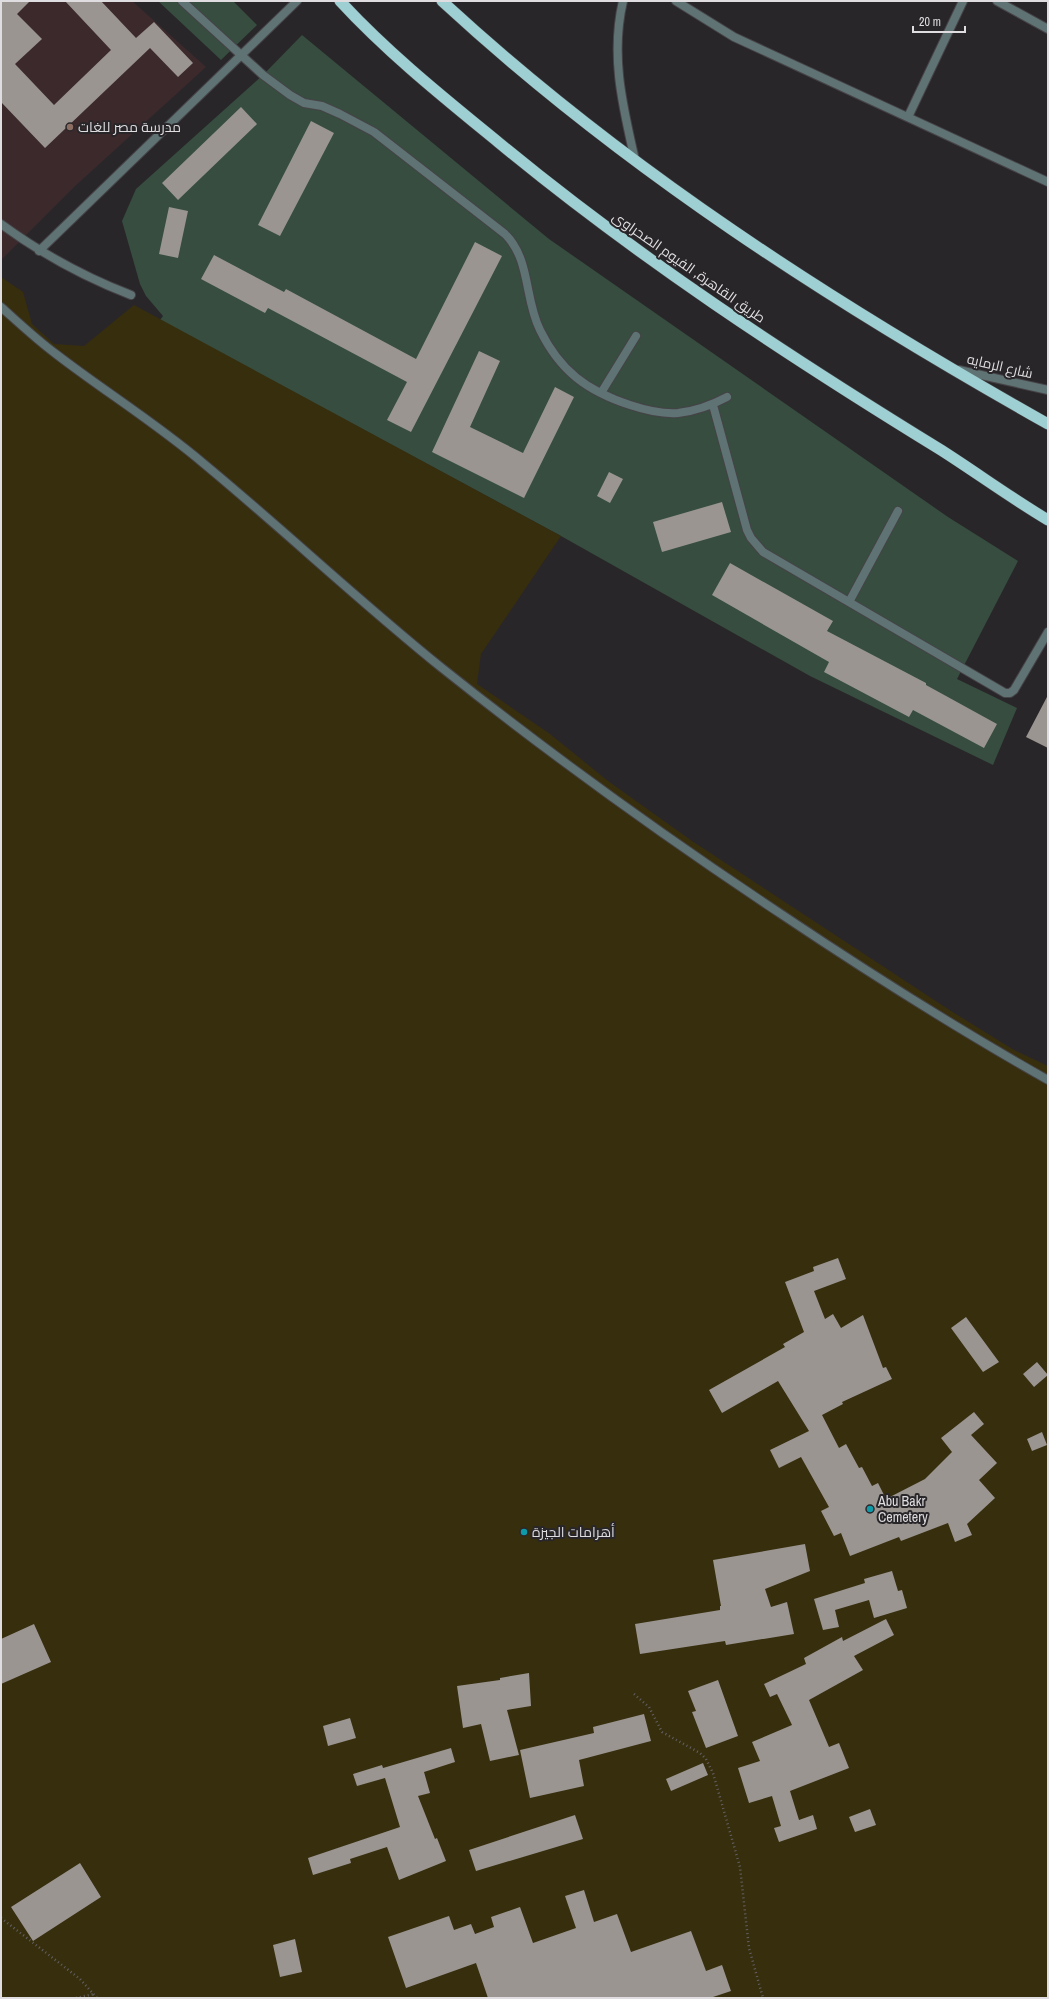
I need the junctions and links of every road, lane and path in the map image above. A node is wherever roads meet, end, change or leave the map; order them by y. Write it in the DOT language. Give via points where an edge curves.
graph roads {
  1 [pos="182,1"];
  2 [pos="297,1"];
  3 [pos="340,1"];
  4 [pos="442,1"];
  5 [pos="623,1"];
  6 [pos="676,1"];
  7 [pos="963,1"];
  8 [pos="997,1"];
  9 [pos="1048,29"];
  10 [pos="242,56"];
  11 [pos="908,117"];
  12 [pos="635,160"];
  13 [pos="1048,182"];
  14 [pos="1,224"];
  15 [pos="39,251"];
  16 [pos="131,294"];
  17 [pos="1,307"];
  18 [pos="636,336"];
  19 [pos="946,367"];
  20 [pos="1048,390"];
  21 [pos="601,393"];
  22 [pos="727,397"];
  23 [pos="713,404"];
  24 [pos="1048,424"];
  25 [pos="898,511"];
  26 [pos="1048,520"];
  27 [pos="849,602"];
  28 [pos="1048,632"];
  29 [pos="1048,1080"];
  30 [pos="634,1694"];
  31 [pos="1,1918"];
  32 [pos="94,1994"];
  33 [pos="76,1998"];
  34 [pos="97,1998"];
  35 [pos="763,1998"];
  1 -- 10 [label="street"];
  2 -- 10 [label="street"];
  3 -- 26 [label="highway, طريق القاهرة, الفيوم الصحراوى" via="370,33 426,82 606,228 781,349"];
  4 -- 12 [label="highway" via="528,76"];
  5 -- 12 [label="street" via="618,31 618,74"];
  6 -- 11 [label="street" via="734,37"];
  7 -- 11 [label="street"];
  8 -- 9 [label="street"];
  10 -- 15 [label="street"];
  10 -- 21 [label="street" via="262,75 290,95 304,103 322,106 374,132 505,234 521,255 529,302 539,329 570,373 591,389"];
  11 -- 13 [label="street"];
  12 -- 19 [label="highway" via="746,241"];
  14 -- 15 [label="street"];
  15 -- 16 [label="street" via="84,275"];
  17 -- 29 [label="street" via="53,352 194,454 377,615 581,775 699,859 856,965 932,1013"];
  18 -- 21 [label="street"];
  19 -- 20 [label="street, شارع الرمايه"];
  19 -- 24 [label="highway"];
  21 -- 23 [label="street" via="644,409 677,413"];
  22 -- 23 [label="street"];
  23 -- 27 [label="street" via="751,538 767,555"];
  25 -- 27 [label="street"];
  27 -- 28 [label="street" via="1004,693 1014,690"];
  30 -- 35 [label="path" via="648,1707 662,1732 700,1754 714,1773 740,1867 749,1948"];
  31 -- 32 [label="path" via="80,1979"];
  32 -- 33 [label="path"];
  32 -- 34 [label="path"];
}
